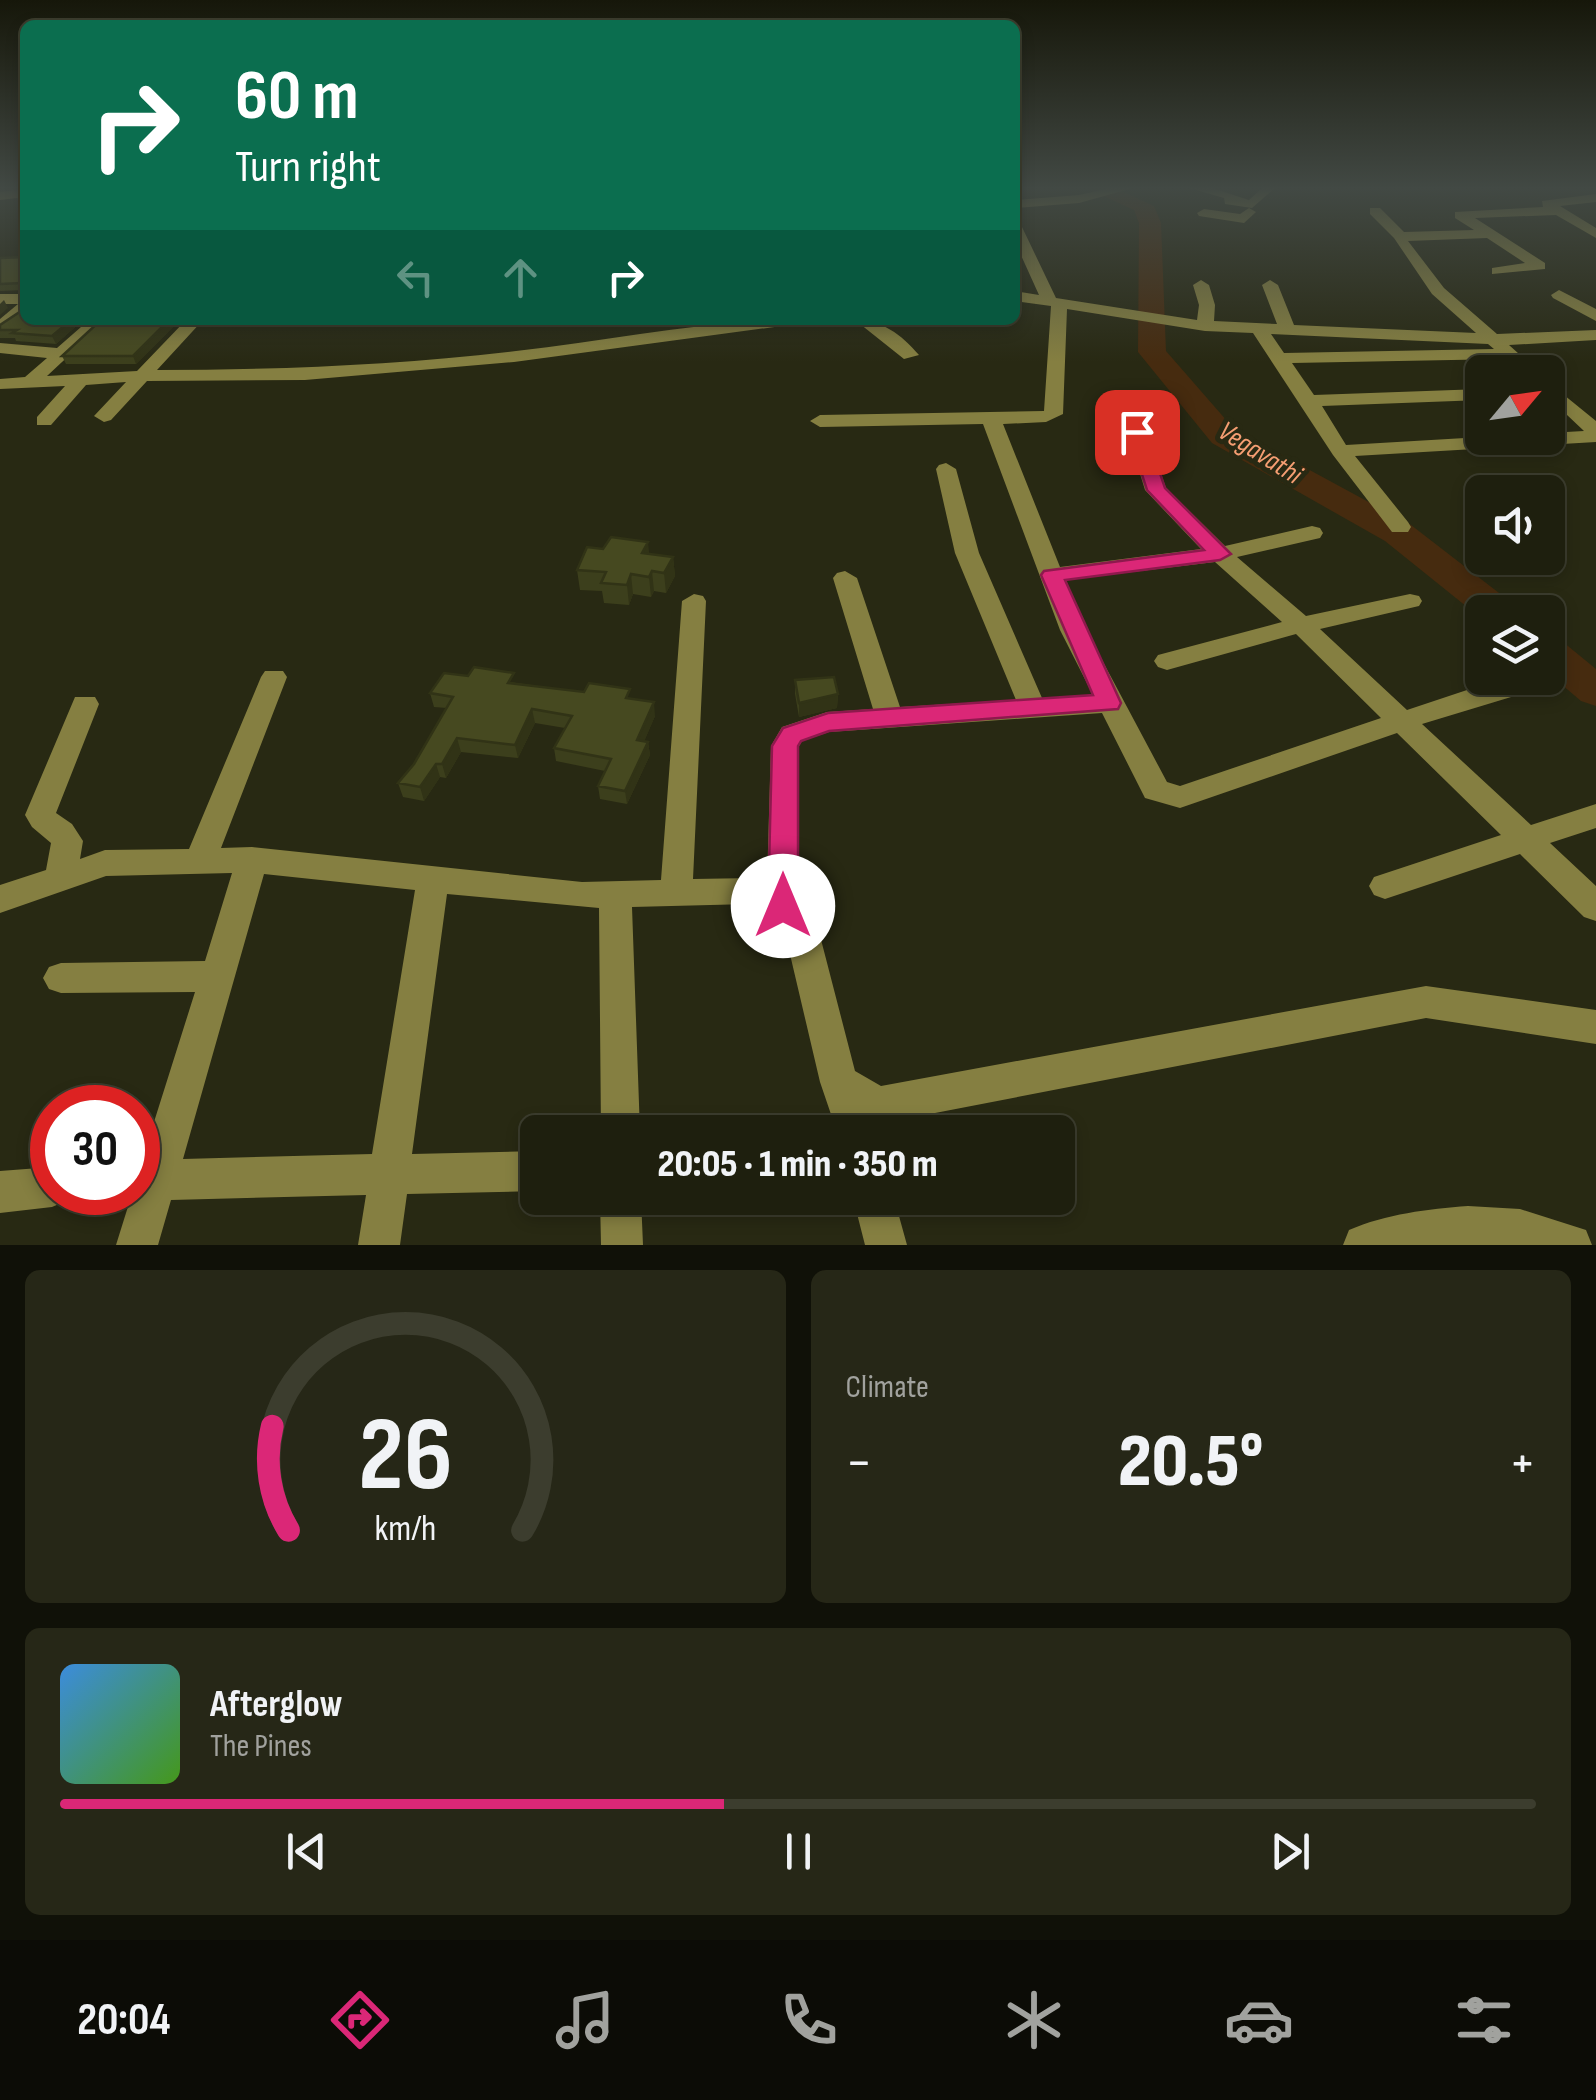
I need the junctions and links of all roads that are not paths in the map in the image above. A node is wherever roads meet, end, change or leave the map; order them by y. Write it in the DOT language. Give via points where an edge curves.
graph roads {
  1 [pos="1025,246"];
  2 [pos="1408,246"];
  3 [pos="1507,246"];
  4 [pos="1497,270"];
  5 [pos="1201,285"];
  6 [pos="1270,285"];
  7 [pos="1559,295"];
  8 [pos="1020,297"];
  9 [pos="1054,302"];
  10 [pos="20,310"];
  11 [pos="1596,316"];
  12 [pos="93,325"];
  13 [pos="190,325"];
  14 [pos="621,325"];
  15 [pos="755,325"];
  16 [pos="871,325"];
  17 [pos="1205,326"];
  18 [pos="0,327"];
  19 [pos="1259,329"];
  20 [pos="1288,330"];
  21 [pos="1596,335"];
  22 [pos="1492,338"];
  23 [pos="628,344"];
  24 [pos="0,348"];
  25 [pos="61,354"];
  26 [pos="1509,354"];
  27 [pos="910,355"];
  28 [pos="1280,358"];
  29 [pos="143,376"];
  30 [pos="80,380"];
  31 [pos="30,382"];
  32 [pos="0,384"];
  33 [pos="1465,395"];
  34 [pos="1308,400"];
  35 [pos="1565,406"];
  36 [pos="104,416"];
  37 [pos="995,418"];
  38 [pos="44,421"];
  39 [pos="820,421"];
  40 [pos="1137,432"];
  41 [pos="1596,434"];
  42 [pos="1340,451"];
  43 [pos="946,469"];
  44 [pos="1400,527"];
  45 [pos="1312,533"];
  46 [pos="1220,554"];
  47 [pos="1052,575"];
  48 [pos="845,578"];
  49 [pos="694,601"];
  50 [pos="1410,601"];
  51 [pos="1301,625"];
  52 [pos="1168,662"];
  53 [pos="274,677"];
  54 [pos="1488,695"];
  55 [pos="1109,703"];
  56 [pos="85,704"];
  57 [pos="1033,708"];
  58 [pos="890,718"];
  59 [pos="1404,721"];
  60 [pos="1596,816"];
  61 [pos="1526,840"];
  62 [pos="252,860"];
  63 [pos="200,861"];
  64 [pos="61,878"];
  65 [pos="433,879"];
  66 [pos="1385,886"];
  67 [pos="676,890"];
  68 [pos="615,893"];
  69 [pos="0,899"];
  70 [pos="783,906"];
  71 [pos="1596,907"];
  72 [pos="217,976"];
  73 [pos="61,978"];
  74 [pos="1596,1027"];
  75 [pos="839,1082"];
  76 [pos="620,1115"];
  77 [pos="850,1115"];
  78 [pos="160,1141"];
  79 [pos="520,1171"];
  80 [pos="389,1174"];
  81 [pos="160,1179"];
  82 [pos="30,1190"];
  83 [pos="0,1192"];
  84 [pos="141,1215"];
  85 [pos="621,1215"];
  86 [pos="878,1215"];
  87 [pos="1519,1236"];
  88 [pos="136,1245"];
  89 [pos="378,1245"];
  90 [pos="622,1245"];
  91 [pos="886,1245"];
  92 [pos="1364,1245"];
  93 [pos="1571,1245"];
  1 -- 9 [label="street"];
  2 -- 22 [label="street" via="1438,291"];
  3 -- 4 [label="street" via="1546,270"];
  5 -- 17 [label="street" via="1208,305"];
  6 -- 20 [label="street"];
  7 -- 11 [label="street"];
  8 -- 9 [label="street"];
  9 -- 17 [label="street"];
  9 -- 37 [label="street" via="1053,414"];
  10 -- 18 [label="street"];
  12 -- 25 [label="street"];
  13 -- 29 [label="street"];
  14 -- 23 [label="street"];
  15 -- 23 [label="street"];
  16 -- 27 [label="street"];
  17 -- 19 [label="street"];
  19 -- 20 [label="street"];
  19 -- 28 [label="street"];
  20 -- 22 [label="street"];
  21 -- 22 [label="street"];
  22 -- 26 [label="street"];
  23 -- 29 [label="street" via="279,376"];
  24 -- 25 [label="street"];
  25 -- 31 [label="street"];
  26 -- 28 [label="street"];
  28 -- 34 [label="street"];
  29 -- 30 [label="street"];
  29 -- 36 [label="street"];
  30 -- 31 [label="street"];
  30 -- 38 [label="street"];
  31 -- 32 [label="street"];
  33 -- 34 [label="street"];
  34 -- 42 [label="street"];
  35 -- 41 [label="street"];
  37 -- 39 [label="street"];
  37 -- 47 [label="street"];
  40 -- 46 [label="street" via="1156,490"];
  41 -- 42 [label="street"];
  42 -- 44 [label="street"];
  43 -- 57 [label="street" via="967,553"];
  45 -- 46 [label="street"];
  46 -- 47 [label="street"];
  46 -- 51 [label="street"];
  47 -- 55 [label="street"];
  48 -- 58 [label="street"];
  49 -- 67 [label="street"];
  50 -- 51 [label="street"];
  51 -- 52 [label="street"];
  51 -- 59 [label="street"];
  53 -- 63 [label="street"];
  54 -- 59 [label="street"];
  55 -- 57 [label="street"];
  55 -- 59 [label="street" via="1148,781 1180,797"];
  56 -- 64 [label="street" via="41,806 44,822 67,840"];
  57 -- 58 [label="street"];
  58 -- 70 [label="street" via="807,726 785,746"];
  59 -- 61 [label="street"];
  60 -- 61 [label="street"];
  61 -- 66 [label="street"];
  61 -- 71 [label="street"];
  62 -- 63 [label="street"];
  62 -- 65 [label="street"];
  62 -- 72 [label="street"];
  63 -- 64 [label="street" via="104,863"];
  64 -- 69 [label="street"];
  65 -- 68 [label="street"];
  65 -- 80 [label="street"];
  67 -- 68 [label="street"];
  67 -- 70 [label="street" via="754,891"];
  68 -- 76 [label="street"];
  70 -- 75 [label="street" via="802,928"];
  72 -- 73 [label="street"];
  72 -- 78 [label="street"];
  74 -- 75 [label="street" via="1426,1002 878,1105"];
  75 -- 77 [label="street"];
  79 -- 80 [label="street"];
  80 -- 81 [label="street"];
  80 -- 89 [label="street"];
  82 -- 83 [label="street"];
  84 -- 88 [label="street"];
  85 -- 90 [label="street"];
  86 -- 91 [label="street"];
  87 -- 92 [label="street" via="1476,1226"];
  87 -- 93 [label="street"];
}
